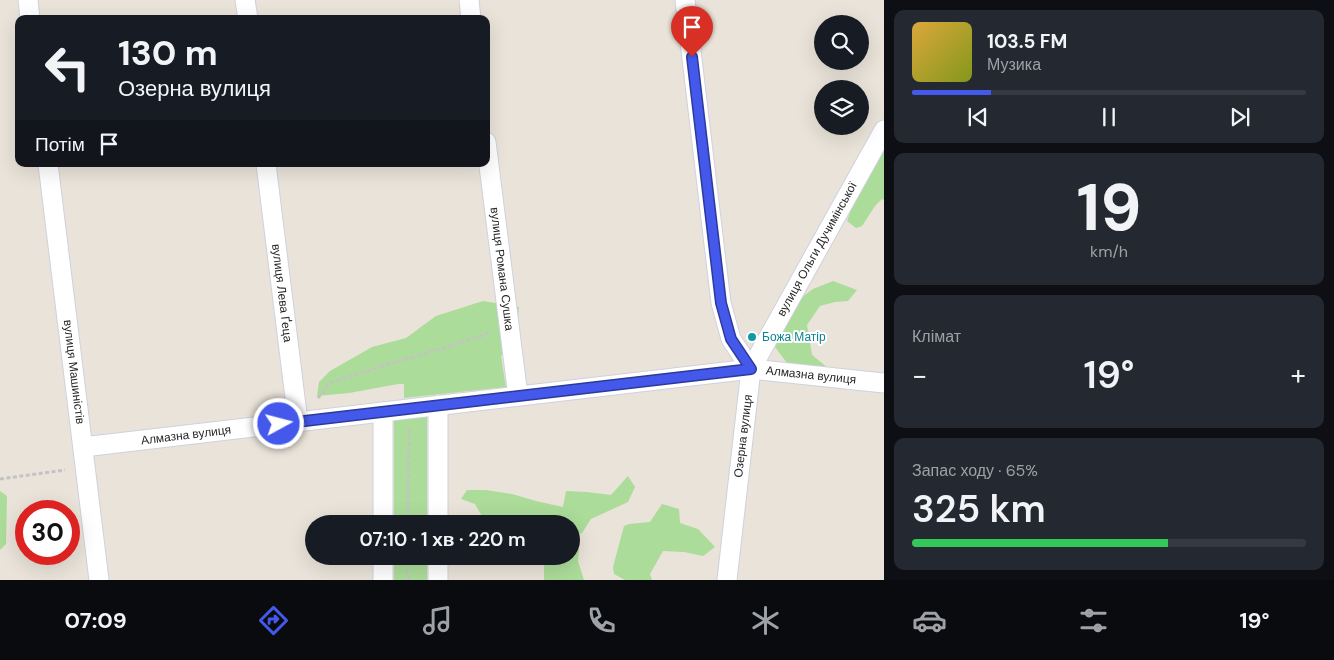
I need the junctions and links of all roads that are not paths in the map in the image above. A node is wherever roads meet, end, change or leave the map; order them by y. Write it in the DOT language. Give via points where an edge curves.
graph roads {
  1 [pos="28,0"];
  2 [pos="245,0"];
  3 [pos="469,0"];
  4 [pos="685,0"];
  5 [pos="30,15"];
  6 [pos="247,15"];
  7 [pos="471,15"];
  8 [pos="884,130"];
  9 [pos="48,167"];
  10 [pos="266,167"];
  11 [pos="489,167"];
  12 [pos="751,369"];
  13 [pos="884,383"];
  14 [pos="518,396"];
  15 [pos="438,405"];
  16 [pos="383,412"];
  17 [pos="298,422"];
  18 [pos="83,447"];
  19 [pos="383,515"];
  20 [pos="438,515"];
  21 [pos="383,565"];
  22 [pos="438,565"];
  23 [pos="99,580"];
  24 [pos="383,580"];
  25 [pos="438,580"];
  26 [pos="727,580"];
  1 -- 5 [label="street"];
  2 -- 6 [label="street"];
  3 -- 7 [label="street"];
  4 -- 12 [label="street" via="721,303 731,339"];
  8 -- 12 [label="street, вулиця Ольги Дучимінської"];
  9 -- 18 [label="street, вулиця Машиністів"];
  10 -- 17 [label="street, вулиця Лева Ґеца"];
  11 -- 14 [label="street, вулиця Романа Сушка"];
  12 -- 13 [label="street, Алмазна вулиця"];
  12 -- 14 [label="street, Алмазна вулиця"];
  12 -- 26 [label="street, Озерна вулиця"];
  14 -- 15 [label="street, Алмазна вулиця"];
  15 -- 16 [label="street, Алмазна вулиця"];
  15 -- 20 [label="street"];
  16 -- 17 [label="street, Алмазна вулиця"];
  16 -- 19 [label="street"];
  17 -- 18 [label="street, Алмазна вулиця"];
  18 -- 23 [label="street, вулиця Машиністів"];
  21 -- 24 [label="street"];
  22 -- 25 [label="street"];
}
